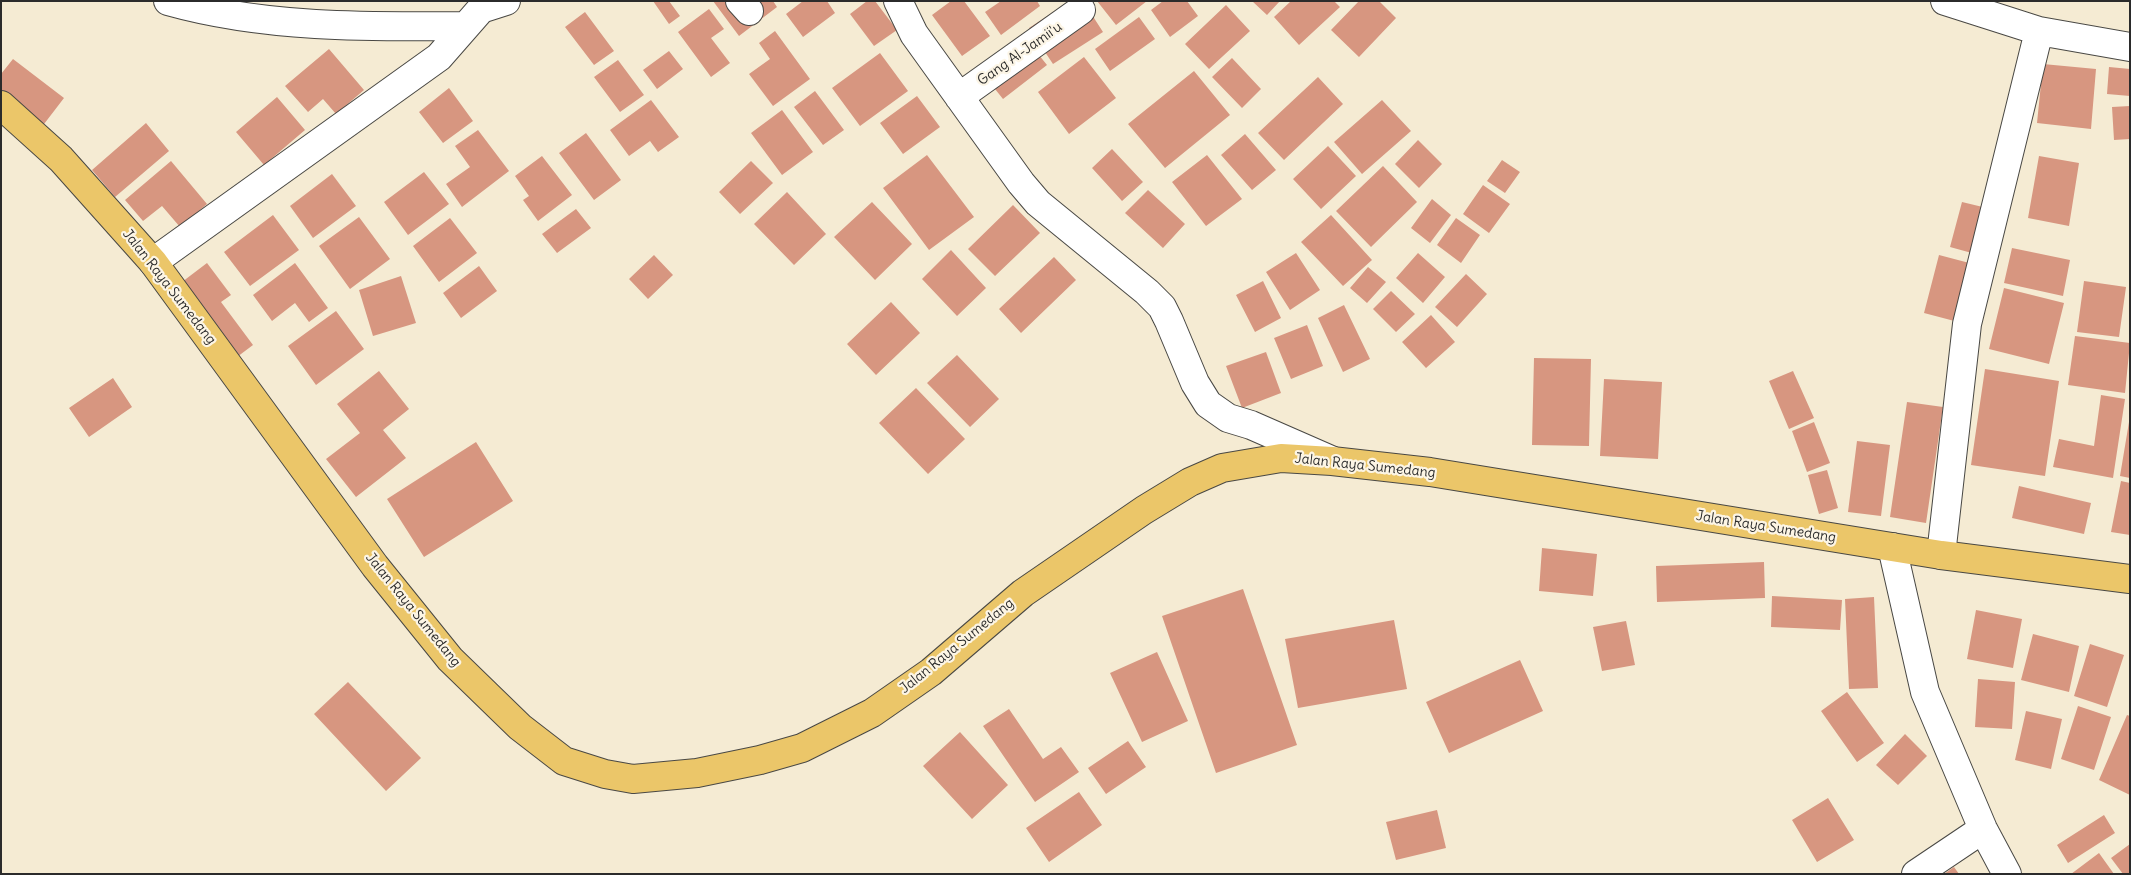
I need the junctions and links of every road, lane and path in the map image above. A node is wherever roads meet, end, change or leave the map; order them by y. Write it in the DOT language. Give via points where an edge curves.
graph roads {
  1 [pos="168,1"];
  2 [pos="506,1"];
  3 [pos="898,1"];
  4 [pos="1945,1"];
  5 [pos="1081,10"];
  6 [pos="465,26"];
  7 [pos="2039,31"];
  8 [pos="2130,47"];
  9 [pos="959,97"];
  10 [pos="1,105"];
  11 [pos="153,262"];
  12 [pos="1332,461"];
  13 [pos="1892,547"];
  14 [pos="1941,555"];
  15 [pos="2130,578"];
  16 [pos="1983,829"];
  17 [pos="1916,874"];
  18 [pos="2007,874"];
  1 -- 6 [label="street" via="283,21 371,26"];
  2 -- 6 [label="street" via="481,9"];
  3 -- 9 [label="street" via="914,34"];
  4 -- 7 [label="street"];
  5 -- 9 [label="street, Gang Al-Jamii'u"];
  6 -- 11 [label="street" via="439,57"];
  7 -- 8 [label="street"];
  7 -- 14 [label="street" via="1967,324"];
  9 -- 12 [label="street" via="1038,203 1162,307 1195,383 1208,404 1228,418"];
  10 -- 11 [label="highway, Jalan Raya Sumedang" via="61,159"];
  11 -- 12 [label="highway, Jalan Raya Sumedang" via="375,566 450,659 520,727 564,761 633,779 697,773 802,748 872,713 931,672 1023,593 1120,525 1190,482 1222,468 1281,458"];
  12 -- 13 [label="highway, Jalan Raya Sumedang" via="1430,472"];
  13 -- 14 [label="highway, Jalan Raya Sumedang"];
  13 -- 16 [label="street" via="1925,692"];
  14 -- 15 [label="highway, Jalan Raya Sumedang"];
  16 -- 17 [label="street"];
  16 -- 18 [label="street"];
}
